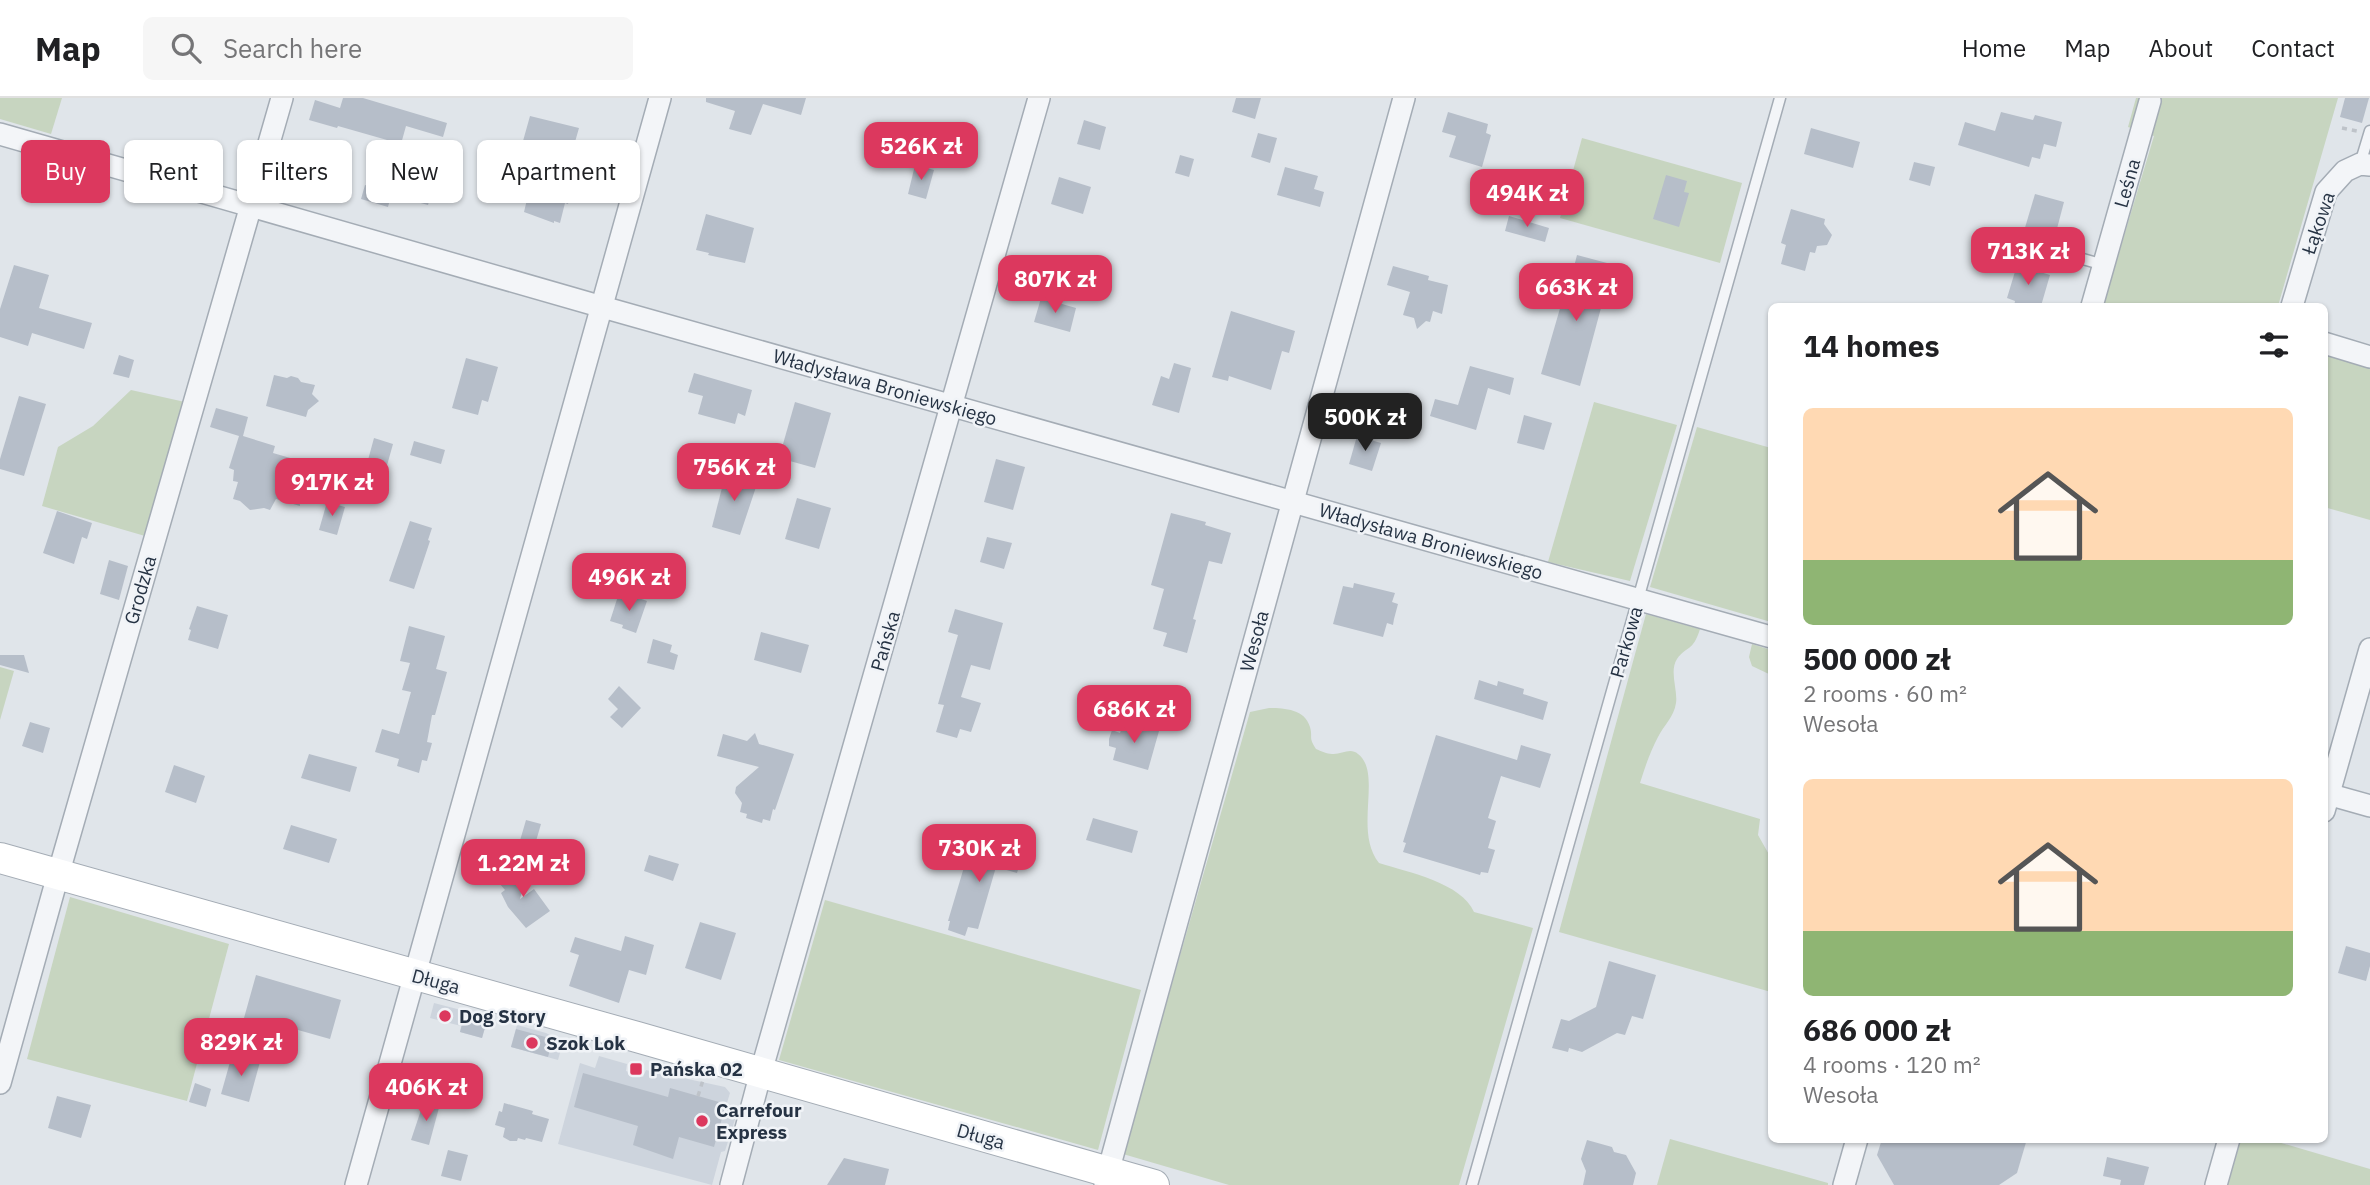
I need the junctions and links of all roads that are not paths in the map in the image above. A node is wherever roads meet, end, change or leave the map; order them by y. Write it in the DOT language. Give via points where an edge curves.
graph roads {
  1 [pos="282,98"];
  2 [pos="660,98"];
  3 [pos="1040,98"];
  4 [pos="1404,98"];
  5 [pos="1780,98"];
  6 [pos="2150,101"];
  7 [pos="2370,131"];
  8 [pos="0,134"];
  9 [pos="2366,154"];
  10 [pos="251,207"];
  11 [pos="2037,246"];
  12 [pos="2104,265"];
  13 [pos="2093,303"];
  14 [pos="2293,303"];
  15 [pos="601,306"];
  16 [pos="2328,344"];
  17 [pos="2370,356"];
  18 [pos="953,406"];
  19 [pos="1293,502"];
  20 [pos="1637,600"];
  21 [pos="1768,636"];
  22 [pos="2370,649"];
  23 [pos="2328,793"];
  24 [pos="2328,800"];
  25 [pos="2370,806"];
  26 [pos="0,858"];
  27 [pos="58,875"];
  28 [pos="415,975"];
  29 [pos="761,1072"];
  30 [pos="0,1083"];
  31 [pos="1856,1143"];
  32 [pos="2228,1143"];
  33 [pos="1106,1178"];
  34 [pos="356,1185"];
  35 [pos="731,1185"];
  36 [pos="1154,1185"];
  37 [pos="1472,1185"];
  38 [pos="1844,1185"];
  39 [pos="2216,1185"];
  1 -- 10 [label="street, Grodzka"];
  2 -- 15 [label="street"];
  3 -- 18 [label="street, Pańska"];
  4 -- 19 [label="street, Wesoła"];
  5 -- 20 [label="lane, Parkowa"];
  6 -- 12 [label="street, Leśna"];
  7 -- 9 [label="lane"];
  8 -- 10 [label="street, Władysława Broniewskiego"];
  9 -- 14 [label="street, Łąkowa" via="2326,192"];
  10 -- 15 [label="street, Władysława Broniewskiego"];
  10 -- 27 [label="street, Grodzka"];
  11 -- 12 [label="lane"];
  12 -- 13 [label="street, Leśna"];
  15 -- 18 [label="street, Władysława Broniewskiego"];
  15 -- 28 [label="street"];
  16 -- 17 [label="street"];
  18 -- 19 [label="street, Władysława Broniewskiego"];
  18 -- 29 [label="street, Pańska"];
  19 -- 20 [label="street, Władysława Broniewskiego"];
  19 -- 33 [label="street, Wesoła"];
  20 -- 21 [label="street, Władysława Broniewskiego"];
  20 -- 37 [label="lane, Parkowa"];
  22 -- 23 [label="street"];
  24 -- 25 [label="street"];
  26 -- 27 [label="street, Długa"];
  27 -- 28 [label="street, Długa"];
  27 -- 30 [label="street, Grodzka"];
  28 -- 29 [label="street, Długa"];
  28 -- 34 [label="street"];
  29 -- 33 [label="street, Długa"];
  29 -- 35 [label="street, Pańska"];
  31 -- 38 [label="street"];
  32 -- 39 [label="street"];
  33 -- 36 [label="street, Długa"];
}
